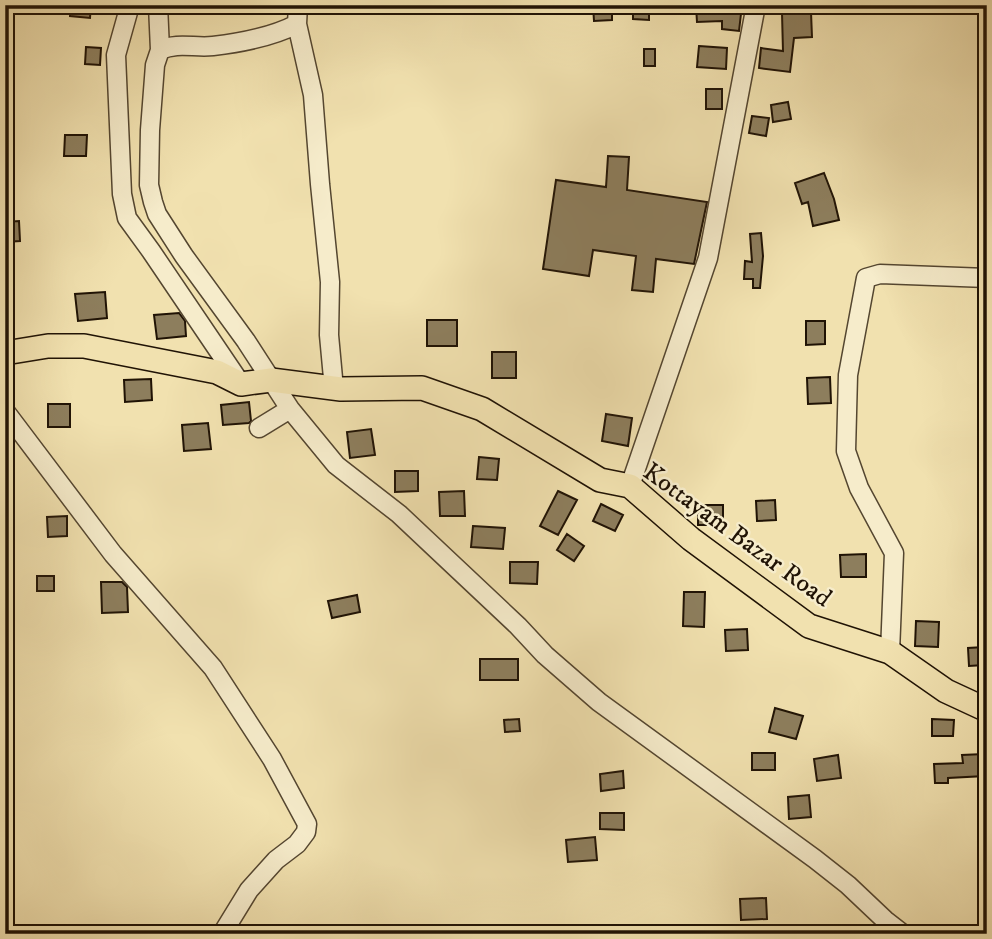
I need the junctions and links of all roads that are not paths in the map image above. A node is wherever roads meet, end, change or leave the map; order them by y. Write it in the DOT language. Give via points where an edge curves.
graph roads {
  1 [pos="130,5"];
  2 [pos="158,5"];
  3 [pos="298,5"];
  4 [pos="756,5"];
  5 [pos="297,24"];
  6 [pos="160,50"];
  7 [pos="987,278"];
  8 [pos="5,353"];
  9 [pos="268,380"];
  10 [pos="241,384"];
  11 [pos="334,389"];
  12 [pos="290,409"];
  13 [pos="5,411"];
  14 [pos="259,428"];
  15 [pos="630,486"];
  16 [pos="890,652"];
  17 [pos="987,710"];
  18 [pos="222,934"];
  19 [pos="903,934"];
  1 -- 10 [label="street" via="116,55 127,218"];
  2 -- 6 [label="street"];
  3 -- 5 [label="street"];
  4 -- 15 [label="street" via="708,258"];
  5 -- 6 [label="street" via="282,32 212,46 179,44"];
  5 -- 11 [label="street" via="313,95 330,282"];
  6 -- 9 [label="street" via="150,130 153,202"];
  7 -- 16 [label="street" via="880,274 866,278 848,375 846,452 859,488 894,553"];
  8 -- 10 [label="main road, Kottayam Bazar Road" via="84,346 216,372"];
  9 -- 10 [label="main road, Kottayam Bazar Road"];
  9 -- 11 [label="main road, Kottayam Bazar Road"];
  9 -- 12 [label="street"];
  11 -- 15 [label="main road, Kottayam Bazar Road" via="422,388 482,409 600,480"];
  12 -- 14 [label="street"];
  12 -- 19 [label="street" via="336,465 399,514 599,702 815,859"];
  13 -- 18 [label="street" via="113,554 213,668 272,759 307,824 297,844 249,890"];
  15 -- 16 [label="main road, Kottayam Bazar Road" via="691,538 809,625"];
  16 -- 17 [label="main road, Kottayam Bazar Road" via="946,691"];
}
